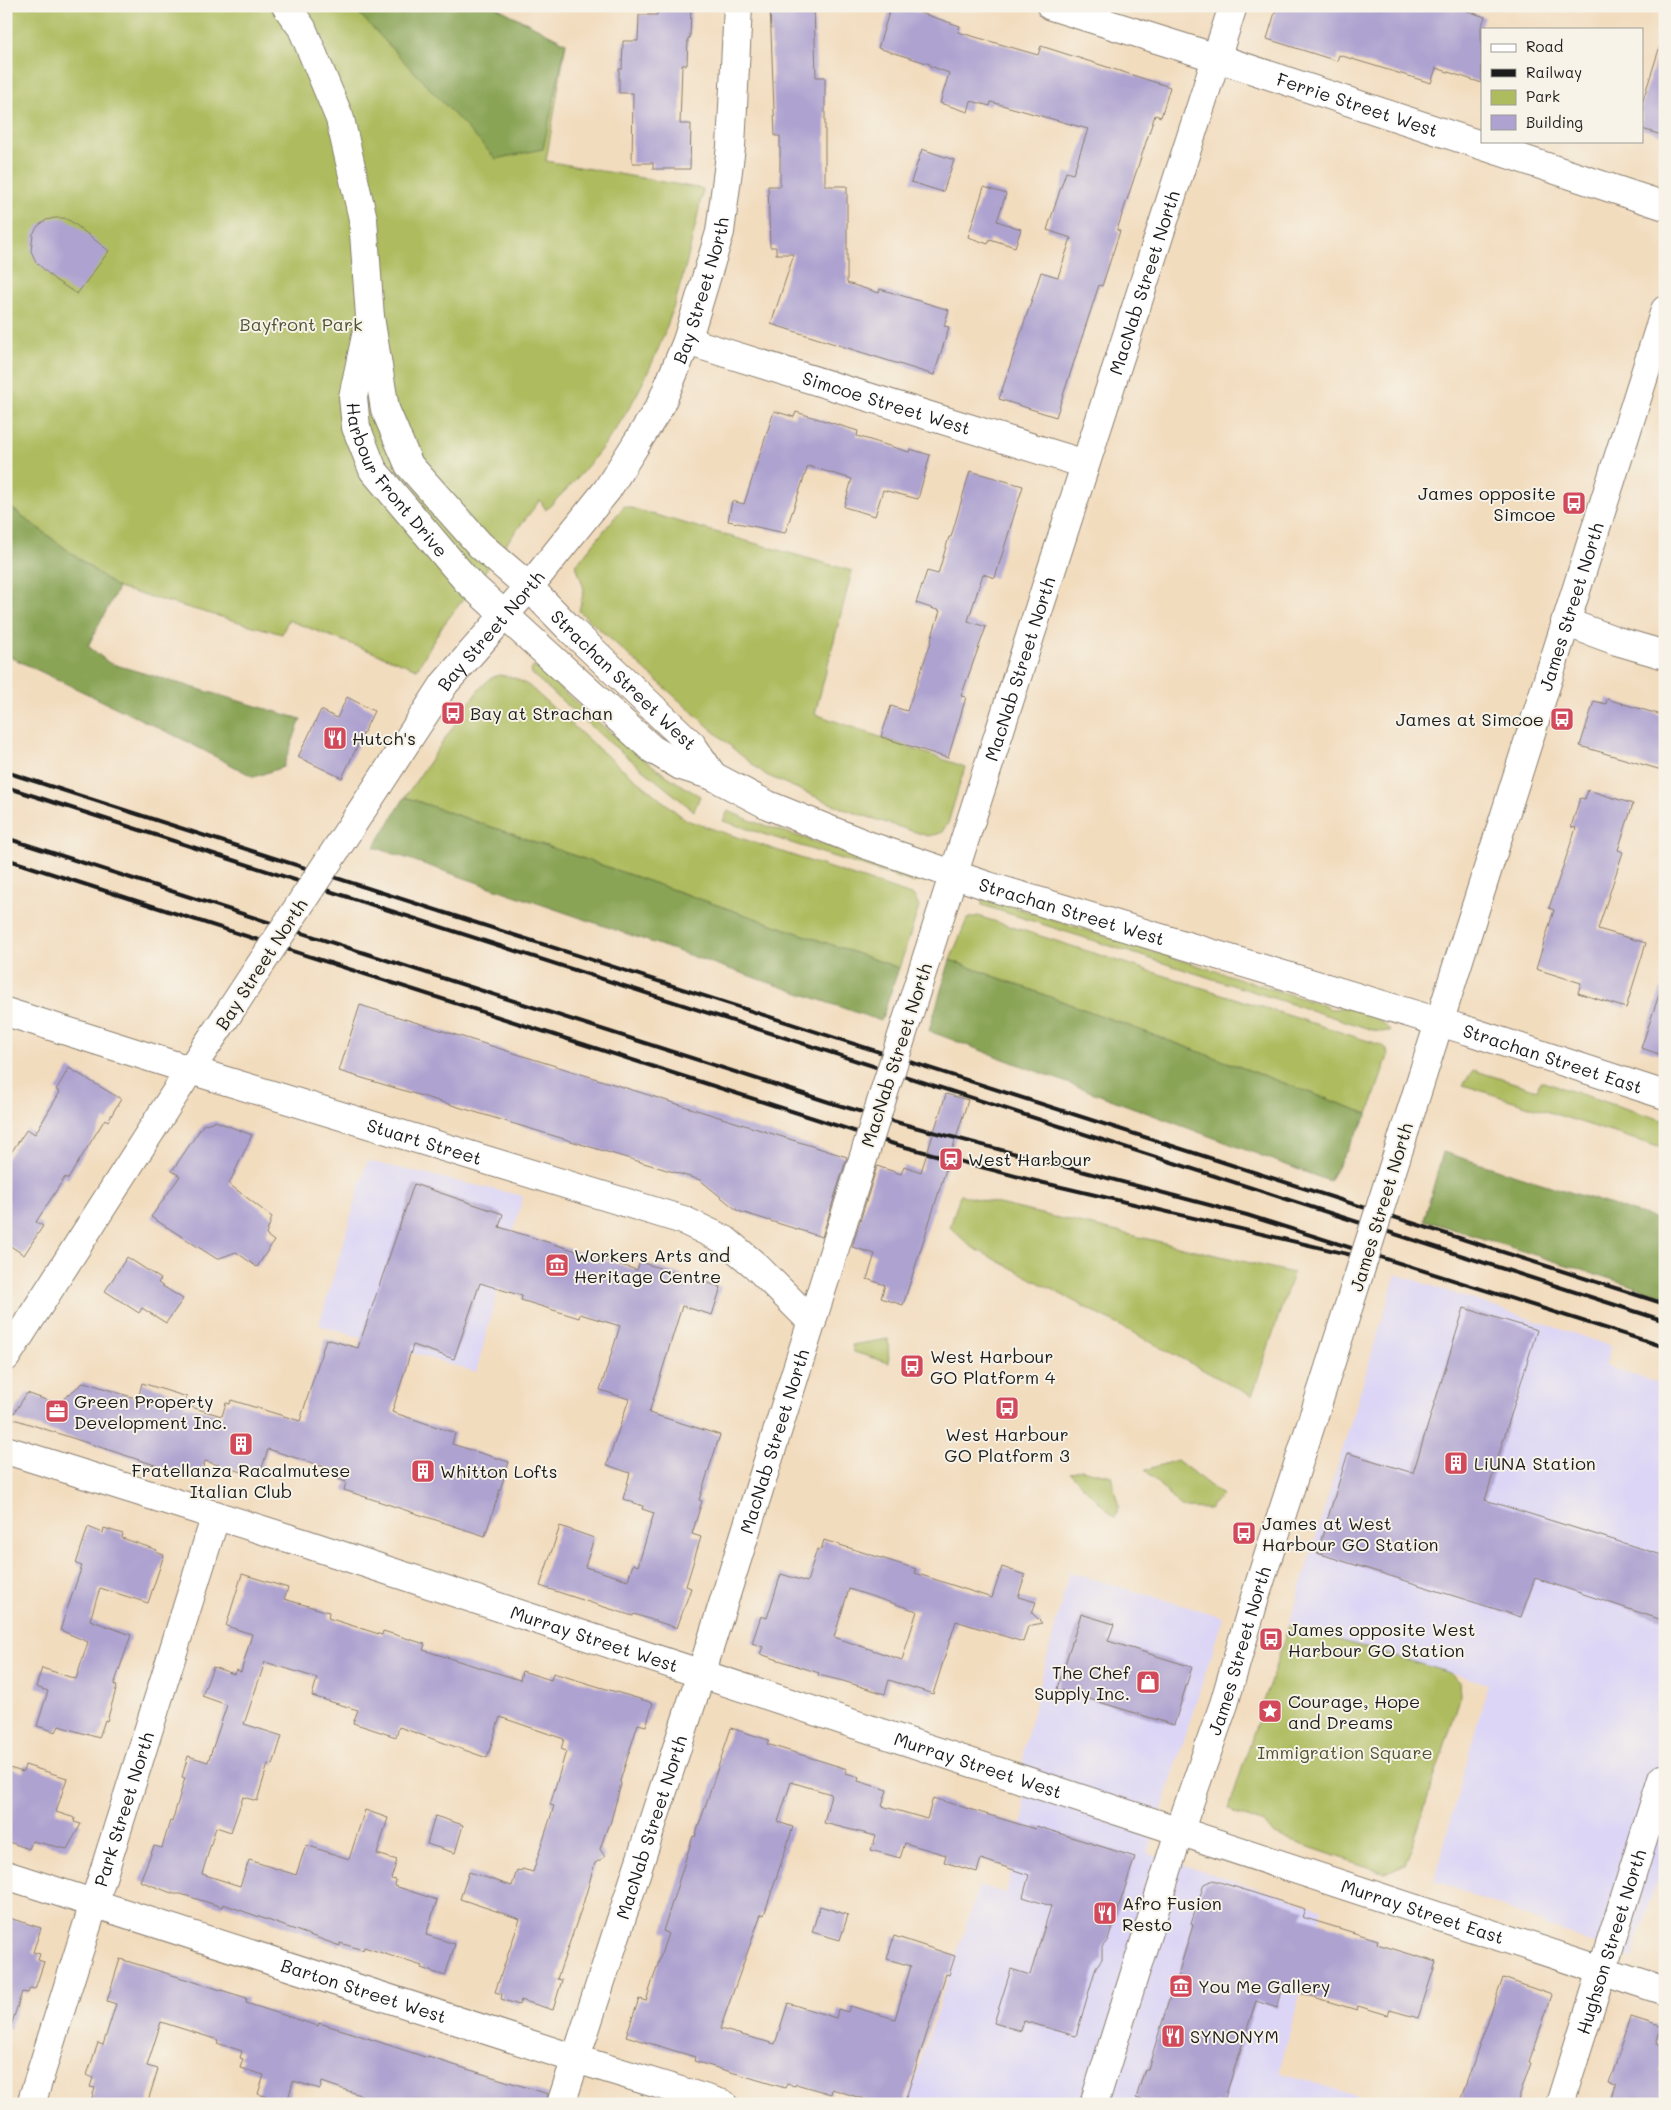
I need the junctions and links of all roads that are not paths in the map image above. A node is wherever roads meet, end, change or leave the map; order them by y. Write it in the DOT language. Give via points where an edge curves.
graph roads {
  1 [pos="286,6"];
  2 [pos="738,6"];
  3 [pos="1051,6"];
  4 [pos="1233,6"];
  5 [pos="1217,58"];
  6 [pos="1665,206"];
  7 [pos="1665,310"];
  8 [pos="370,317"];
  9 [pos="687,341"];
  10 [pos="1086,464"];
  11 [pos="529,587"];
  12 [pos="504,615"];
  13 [pos="1565,622"];
  14 [pos="1665,655"];
  15 [pos="714,776"];
  16 [pos="955,874"];
  17 [pos="6,1012"];
  18 [pos="1439,1022"];
  19 [pos="190,1070"];
  20 [pos="1665,1095"];
  21 [pos="812,1322"];
  22 [pos="6,1357"];
  23 [pos="6,1450"];
  24 [pos="216,1515"];
  25 [pos="702,1674"];
  26 [pos="1662,1779"];
  27 [pos="1179,1832"];
  28 [pos="6,1875"];
  29 [pos="96,1903"];
  30 [pos="1602,1972"];
  31 [pos="1665,1991"];
  32 [pos="576,2059"];
  33 [pos="31,2104"];
  34 [pos="561,2104"];
  35 [pos="723,2104"];
  36 [pos="1094,2104"];
  37 [pos="1560,2104"];
  1 -- 8 [label="street, Harbour Front Drive" via="302,28 340,119 364,219"];
  2 -- 9 [label="street, Bay Street North" via="731,146 720,232"];
  3 -- 5 [label="street, Ferrie Street West"];
  4 -- 5 [label="street, MacNab Street North"];
  5 -- 6 [label="street, Ferrie Street West"];
  5 -- 10 [label="street, MacNab Street North"];
  7 -- 13 [label="street, James Street North"];
  8 -- 11 [label="street, Harbour Front Drive" via="385,409 409,465 480,545"];
  8 -- 12 [label="street, Harbour Front Drive" via="353,397 356,427 373,470 467,581"];
  9 -- 10 [label="street, Simcoe Street West"];
  9 -- 11 [label="street, Bay Street North" via="660,406 607,490"];
  10 -- 16 [label="street, MacNab Street North"];
  11 -- 12 [label="street, Bay Street North"];
  11 -- 15 [label="street, Strachan Street West" via="692,745"];
  12 -- 15 [label="street, Strachan Street West" via="652,749 681,766"];
  12 -- 19 [label="street, Bay Street North, bridge" via="444,683"];
  13 -- 14 [label="street"];
  13 -- 18 [label="street, James Street North"];
  15 -- 16 [label="street, Strachan Street West" via="768,805 867,845"];
  16 -- 18 [label="street, Strachan Street West"];
  16 -- 21 [label="street, MacNab Street North, bridge"];
  17 -- 19 [label="street, Stuart Street"];
  18 -- 20 [label="street, Strachan Street East"];
  18 -- 27 [label="street, James Street North, bridge" via="1256,1594 1224,1704"];
  19 -- 21 [label="street, Stuart Street" via="682,1220 725,1240"];
  19 -- 22 [label="street, Bay Street North"];
  21 -- 25 [label="street, MacNab Street North"];
  23 -- 24 [label="street, Murray Street West"];
  24 -- 25 [label="street, Murray Street West"];
  24 -- 29 [label="street, Park Street North"];
  25 -- 27 [label="street, Murray Street West"];
  25 -- 32 [label="street, MacNab Street North"];
  26 -- 30 [label="street, Hughson Street North"];
  27 -- 30 [label="street, Murray Street East"];
  27 -- 36 [label="street, James Street North"];
  28 -- 29 [label="street, Barton Street West"];
  29 -- 32 [label="street, Barton Street West"];
  29 -- 33 [label="street, Park Street North"];
  30 -- 31 [label="street, Murray Street East"];
  30 -- 37 [label="street, Hughson Street North"];
  32 -- 34 [label="street, MacNab Street North"];
  32 -- 35 [label="street, Barton Street West"];
}
